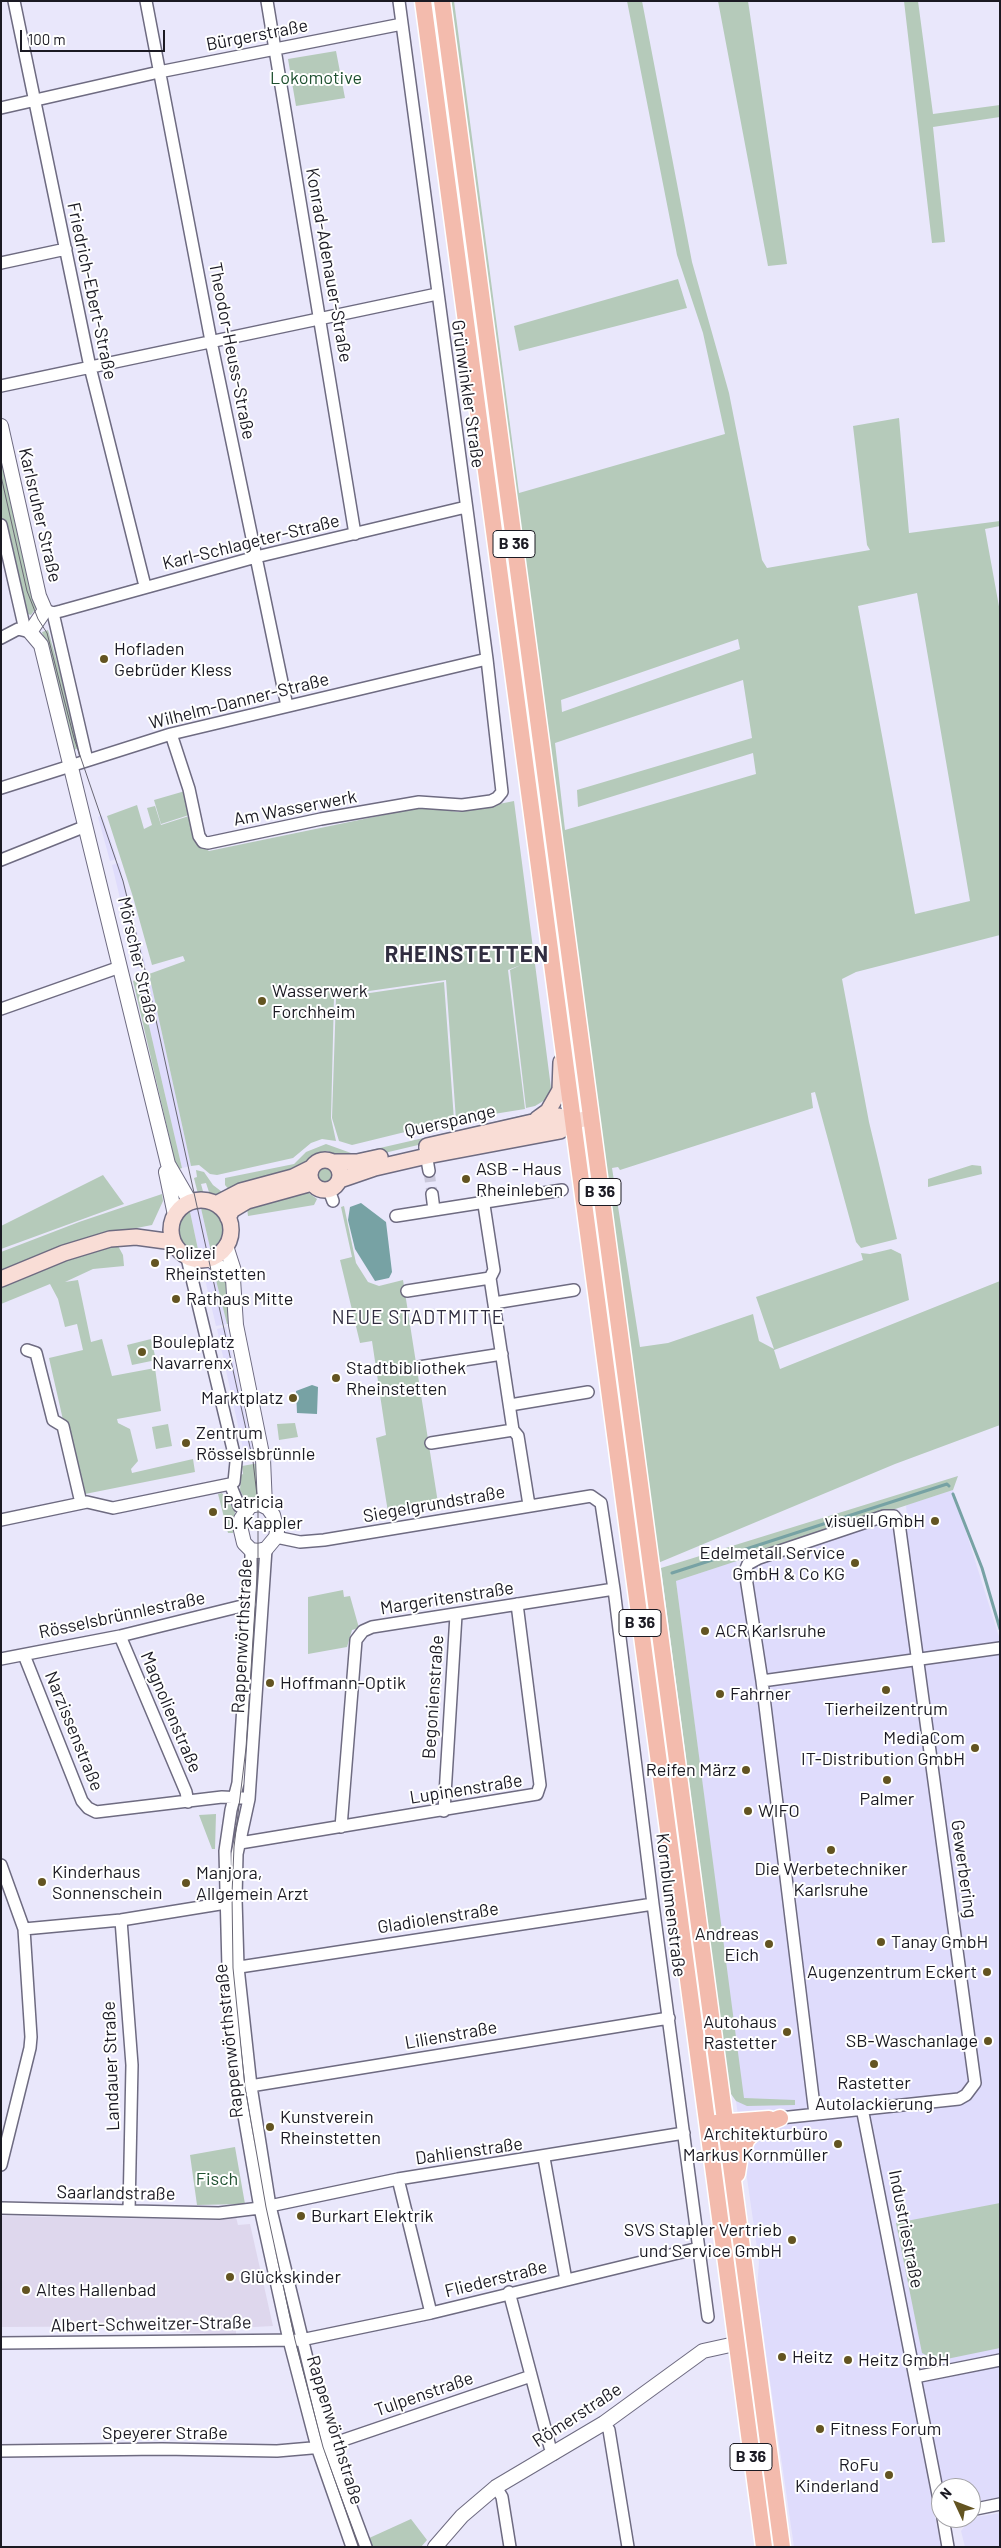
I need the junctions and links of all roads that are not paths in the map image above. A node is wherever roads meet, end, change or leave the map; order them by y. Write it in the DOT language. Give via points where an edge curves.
graph roads {
  1 [pos="14,1"];
  2 [pos="146,1"];
  3 [pos="267,1"];
  4 [pos="399,1"];
  5 [pos="423,1"];
  6 [pos="442,1"];
  7 [pos="402,24"];
  8 [pos="275,50"];
  9 [pos="159,72"];
  10 [pos="33,100"];
  11 [pos="1,108"];
  12 [pos="66,249"];
  13 [pos="1,263"];
  14 [pos="437,294"];
  15 [pos="320,318"];
  16 [pos="211,341"];
  17 [pos="90,367"];
  18 [pos="1,386"];
  19 [pos="1,426"];
  20 [pos="466,507"];
  21 [pos="1,525"];
  22 [pos="355,534"];
  23 [pos="256,557"];
  24 [pos="145,586"];
  25 [pos="49,611"];
  26 [pos="28,631"];
  27 [pos="1,638"];
  28 [pos="487,659"];
  29 [pos="287,706"];
  30 [pos="171,734"];
  31 [pos="87,760"];
  32 [pos="71,765"];
  33 [pos="1,788"];
  34 [pos="502,792"];
  35 [pos="86,826"];
  36 [pos="1,860"];
  37 [pos="120,967"];
  38 [pos="1,1009"];
  39 [pos="564,1045"];
  40 [pos="590,1118"];
  41 [pos="534,1121"];
  42 [pos="574,1121"];
  43 [pos="427,1158"];
  44 [pos="334,1162"];
  45 [pos="168,1164"];
  46 [pos="312,1176"];
  47 [pos="334,1190"];
  48 [pos="562,1190"];
  49 [pos="432,1194"];
  50 [pos="190,1202"];
  51 [pos="479,1203"];
  52 [pos="216,1204"];
  53 [pos="434,1210"];
  54 [pos="396,1216"];
  55 [pos="228,1218"];
  56 [pos="173,1219"];
  57 [pos="136,1237"];
  58 [pos="173,1242"];
  59 [pos="226,1246"];
  60 [pos="188,1258"];
  61 [pos="210,1259"];
  62 [pos="490,1278"];
  63 [pos="233,1279"];
  64 [pos="1,1280"];
  65 [pos="574,1290"];
  66 [pos="407,1291"];
  67 [pos="494,1303"];
  68 [pos="27,1350"];
  69 [pos="502,1354"];
  70 [pos="419,1367"];
  71 [pos="588,1392"];
  72 [pos="510,1405"];
  73 [pos="513,1430"];
  74 [pos="431,1442"];
  75 [pos="230,1484"];
  76 [pos="598,1499"];
  77 [pos="81,1503"];
  78 [pos="529,1505"];
  79 [pos="264,1506"];
  80 [pos="247,1510"];
  81 [pos="1,1520"];
  82 [pos="276,1537"];
  83 [pos="266,1549"];
  84 [pos="251,1550"];
  85 [pos="614,1589"];
  86 [pos="250,1604"];
  87 [pos="517,1604"];
  88 [pos="456,1615"];
  89 [pos="120,1636"];
  90 [pos="1000,1648"];
  91 [pos="24,1655"];
  92 [pos="1,1659"];
  93 [pos="918,1660"];
  94 [pos="762,1682"];
  95 [pos="236,1798"];
  96 [pos="250,1799"];
  97 [pos="188,1802"];
  98 [pos="444,1811"];
  99 [pos="341,1827"];
  100 [pos="240,1843"];
  101 [pos="1,1865"];
  102 [pos="226,1903"];
  103 [pos="653,1904"];
  104 [pos="121,1920"];
  105 [pos="24,1930"];
  106 [pos="233,1968"];
  107 [pos="668,2018"];
  108 [pos="245,2087"];
  109 [pos="722,2095"];
  110 [pos="862,2108"];
  111 [pos="815,2114"];
  112 [pos="780,2118"];
  113 [pos="726,2122"];
  114 [pos="707,2124"];
  115 [pos="684,2133"];
  116 [pos="544,2158"];
  117 [pos="1,2165"];
  118 [pos="398,2179"];
  119 [pos="734,2191"];
  120 [pos="265,2207"];
  121 [pos="1,2208"];
  122 [pos="129,2211"];
  123 [pos="699,2248"];
  124 [pos="566,2280"];
  125 [pos="509,2292"];
  126 [pos="431,2313"];
  127 [pos="708,2317"];
  128 [pos="289,2340"];
  129 [pos="301,2340"];
  130 [pos="753,2340"];
  131 [pos="1,2343"];
  132 [pos="736,2345"];
  133 [pos="1000,2360"];
  134 [pos="531,2376"];
  135 [pos="915,2377"];
  136 [pos="604,2423"];
  137 [pos="322,2446"];
  138 [pos="1,2450"];
  139 [pos="554,2454"];
  140 [pos="935,2478"];
  141 [pos="496,2487"];
  142 [pos="1000,2504"];
  143 [pos="981,2508"];
  144 [pos="945,2528"];
  145 [pos="352,2547"];
  146 [pos="366,2547"];
  147 [pos="435,2547"];
  148 [pos="510,2547"];
  149 [pos="628,2547"];
  150 [pos="764,2547"];
  151 [pos="782,2547"];
  152 [pos="948,2547"];
  1 -- 10 [label="street, Friedrich-Ebert-Straße"];
  2 -- 9 [label="street, Theodor-Heuss-Straße"];
  3 -- 8 [label="street, Konrad-Adenauer-Straße"];
  4 -- 7 [label="street, Grünwinkler Straße"];
  5 -- 39 [label="main road, B 36"];
  6 -- 40 [label="main road, B 36"];
  7 -- 8 [label="street, Bürgerstraße"];
  7 -- 14 [label="street, Grünwinkler Straße"];
  8 -- 9 [label="street, Bürgerstraße"];
  8 -- 15 [label="street, Konrad-Adenauer-Straße"];
  9 -- 10 [label="street, Bürgerstraße"];
  9 -- 16 [label="street, Theodor-Heuss-Straße"];
  10 -- 11 [label="street, Bürgerstraße"];
  10 -- 12 [label="street, Friedrich-Ebert-Straße"];
  12 -- 13 [label="street"];
  12 -- 17 [label="street, Friedrich-Ebert-Straße"];
  14 -- 15 [label="street"];
  14 -- 20 [label="street, Grünwinkler Straße"];
  15 -- 16 [label="street"];
  15 -- 22 [label="street, Konrad-Adenauer-Straße"];
  16 -- 17 [label="street"];
  16 -- 23 [label="street, Theodor-Heuss-Straße"];
  17 -- 18 [label="street"];
  17 -- 24 [label="street, Friedrich-Ebert-Straße"];
  19 -- 25 [label="street, Karlsruher Straße" via="39,596"];
  20 -- 22 [label="street, Karl-Schlageter-Straße"];
  20 -- 28 [label="street, Grünwinkler Straße"];
  21 -- 26 [label="street"];
  22 -- 23 [label="street, Karl-Schlageter-Straße"];
  23 -- 24 [label="street, Karl-Schlageter-Straße"];
  23 -- 29 [label="street, Theodor-Heuss-Straße"];
  24 -- 25 [label="street, Karl-Schlageter-Straße"];
  25 -- 26 [label="street"];
  25 -- 31 [label="street, Karlsruher Straße"];
  26 -- 27 [label="street" via="18,629"];
  26 -- 32 [label="street" via="41,645"];
  28 -- 29 [label="street, Wilhelm-Danner-Straße"];
  28 -- 34 [label="street, Grünwinkler Straße"];
  29 -- 30 [label="street, Wilhelm-Danner-Straße"];
  30 -- 31 [label="street, Wilhelm-Danner-Straße"];
  30 -- 34 [label="street, Am Wasserwerk" via="189,789 199,836 208,843 419,802 462,805 490,801"];
  31 -- 32 [label="street, Wilhelm-Danner-Straße"];
  32 -- 33 [label="street, Wilhelm-Danner-Straße"];
  32 -- 35 [label="street, Mörscher Straße"];
  35 -- 36 [label="street"];
  35 -- 37 [label="street, Mörscher Straße"];
  37 -- 38 [label="street"];
  37 -- 45 [label="street, Mörscher Straße"];
  39 -- 41 [label="main road" via="560,1090 548,1111"];
  39 -- 42 [label="main road, B 36"];
  40 -- 42 [label="main road, Querspange"];
  40 -- 109 [label="main road, B 36"];
  41 -- 42 [label="main road, Querspange" via="559,1116"];
  41 -- 43 [label="main road, Querspange"];
  42 -- 43 [label="main road, Querspange" via="560,1131"];
  42 -- 114 [label="main road, B 36"];
  43 -- 44 [label="main road, Querspange"];
  43 -- 47 [label="main road, Querspange" via="367,1170"];
  44 -- 46 [label="main road" via="324,1160"];
  44 -- 47 [label="main road" via="340,1171"];
  45 -- 50 [label="street, Mörscher Straße"];
  45 -- 56 [label="street, Mörscher Straße" via="166,1171"];
  46 -- 47 [label="main road" via="320,1189"];
  46 -- 52 [label="main road" via="293,1177 241,1191"];
  46 -- 55 [label="main road" via="248,1201 232,1210"];
  48 -- 51 [label="street"];
  49 -- 53 [label="street"];
  50 -- 52 [label="main road" via="202,1200"];
  50 -- 56 [label="main road"];
  51 -- 53 [label="street"];
  51 -- 62 [label="street" via="484,1205 494,1270"];
  52 -- 55 [label="main road"];
  53 -- 54 [label="street"];
  55 -- 59 [label="main road" via="230,1234"];
  56 -- 57 [label="main road"];
  56 -- 58 [label="main road"];
  57 -- 58 [label="main road"];
  57 -- 64 [label="main road" via="87,1245"];
  58 -- 60 [label="main road"];
  59 -- 61 [label="main road"];
  59 -- 63 [label="street" via="234,1271"];
  60 -- 61 [label="main road"];
  60 -- 75 [label="street" via="236,1462 234,1482"];
  61 -- 63 [label="street"];
  62 -- 66 [label="street"];
  62 -- 67 [label="street"];
  63 -- 79 [label="street" via="236,1325 263,1459"];
  65 -- 67 [label="street"];
  67 -- 69 [label="street"];
  68 -- 77 [label="street" via="36,1353 53,1420 63,1426"];
  69 -- 70 [label="street"];
  69 -- 72 [label="street"];
  71 -- 72 [label="street"];
  72 -- 73 [label="street"];
  73 -- 74 [label="street"];
  73 -- 78 [label="street" via="518,1436"];
  75 -- 77 [label="street" via="113,1508"];
  75 -- 80 [label="street" via="239,1506"];
  76 -- 78 [label="street, Siegelgrundstraße" via="591,1496"];
  76 -- 85 [label="street, Kornblumenstraße" via="602,1506"];
  77 -- 81 [label="street"];
  78 -- 82 [label="street, Siegelgrundstraße" via="324,1540 300,1542"];
  79 -- 80 [label="street" via="255,1504"];
  79 -- 82 [label="street" via="276,1520"];
  80 -- 84 [label="street" via="241,1519 240,1534"];
  82 -- 83 [label="street"];
  83 -- 84 [label="street"];
  83 -- 96 [label="street, Rappenwörthstraße"];
  84 -- 86 [label="street, Rappenwörthstraße"];
  85 -- 87 [label="street, Margeritenstraße"];
  85 -- 103 [label="street, Kornblumenstraße"];
  86 -- 89 [label="street, Rösselsbrünnlestraße"];
  86 -- 95 [label="street, Rappenwörthstraße"];
  87 -- 88 [label="street, Margeritenstraße"];
  87 -- 98 [label="street, Lupinenstraße" via="540,1790 531,1797"];
  88 -- 98 [label="street, Begonienstraße"];
  88 -- 99 [label="street, Margeritenstraße" via="372,1627 363,1631 356,1640"];
  89 -- 91 [label="street, Rösselsbrünnlestraße"];
  89 -- 97 [label="street, Magnolienstraße"];
  90 -- 93 [label="street"];
  91 -- 92 [label="street, Rösselsbrünnlestraße"];
  91 -- 97 [label="street, Narzissenstraße" via="82,1801 88,1808 96,1812"];
  93 -- 94 [label="street"];
  93 -- 94 [label="street, Gewerbering" via="899,1523 894,1516 884,1516 748,1564 746,1577"];
  93 -- 110 [label="street, Gewerbering" via="975,2083 966,2095 959,2098"];
  94 -- 111 [label="street, Gewerbering"];
  95 -- 96 [label="street, Narzissenstraße"];
  95 -- 97 [label="street, Narzissenstraße"];
  95 -- 102 [label="street, Rappenwörthstraße" via="225,1851"];
  96 -- 100 [label="street, Rappenwörthstraße"];
  98 -- 99 [label="street, Lupinenstraße"];
  99 -- 100 [label="street, Lupinenstraße"];
  100 -- 106 [label="street, Rappenwörthstraße"];
  101 -- 105 [label="street"];
  102 -- 104 [label="street"];
  102 -- 106 [label="street, Rappenwörthstraße"];
  103 -- 106 [label="street, Gladiolenstraße"];
  103 -- 107 [label="street, Kornblumenstraße"];
  104 -- 105 [label="street"];
  104 -- 122 [label="street, Landauer Straße" via="132,2065"];
  105 -- 117 [label="street" via="30,2048"];
  106 -- 108 [label="street, Rappenwörthstraße"];
  107 -- 108 [label="street, Lilienstraße"];
  107 -- 115 [label="street, Kornblumenstraße"];
  108 -- 120 [label="street, Rappenwörthstraße"];
  109 -- 112 [label="main road" via="737,2108"];
  109 -- 113 [label="main road, B 36"];
  110 -- 111 [label="street"];
  110 -- 135 [label="street, Industriestraße"];
  111 -- 112 [label="street"];
  112 -- 113 [label="main road"];
  112 -- 119 [label="main road" via="760,2126 747,2139 740,2155"];
  113 -- 114 [label="main road"];
  113 -- 119 [label="main road, B 36"];
  114 -- 132 [label="main road, B 36"];
  115 -- 116 [label="street, Dahlienstraße"];
  115 -- 123 [label="street, Kornblumenstraße"];
  116 -- 118 [label="street, Dahlienstraße"];
  116 -- 124 [label="street"];
  118 -- 120 [label="street, Dahlienstraße"];
  118 -- 126 [label="street"];
  119 -- 130 [label="main road, B 36"];
  120 -- 122 [label="street, Saarlandstraße" via="220,2213"];
  120 -- 128 [label="street, Rappenwörthstraße"];
  120 -- 129 [label="street, Rappenwörthstraße"];
  121 -- 122 [label="street, Saarlandstraße"];
  123 -- 124 [label="street, Fliederstraße"];
  123 -- 127 [label="street, Kornblumenstraße"];
  124 -- 125 [label="street, Fliederstraße"];
  125 -- 126 [label="street, Fliederstraße"];
  125 -- 134 [label="street"];
  126 -- 129 [label="street, Fliederstraße"];
  128 -- 129 [label="street, Albert-Schweitzer-Straße"];
  128 -- 131 [label="street, Albert-Schweitzer-Straße"];
  128 -- 137 [label="street, Rappenwörthstraße"];
  129 -- 137 [label="street, Rappenwörthstraße"];
  130 -- 132 [label="street, Römerstraße"];
  130 -- 151 [label="main road, B 36"];
  132 -- 136 [label="street, Römerstraße" via="703,2351"];
  132 -- 150 [label="main road, B 36"];
  133 -- 135 [label="street"];
  134 -- 137 [label="street, Tulpenstraße"];
  134 -- 139 [label="street"];
  135 -- 140 [label="street, Industriestraße"];
  136 -- 139 [label="street, Römerstraße"];
  136 -- 149 [label="street" via="609,2430"];
  137 -- 138 [label="street, Speyerer Straße" via="277,2451"];
  137 -- 145 [label="street, Rappenwörthstraße"];
  137 -- 146 [label="street, Rappenwörthstraße"];
  139 -- 141 [label="street, Römerstraße"];
  141 -- 147 [label="street, Römerstraße" via="462,2516"];
  141 -- 148 [label="street" via="502,2496"];
  142 -- 143 [label="street"];
  144 -- 152 [label="street"];
}
